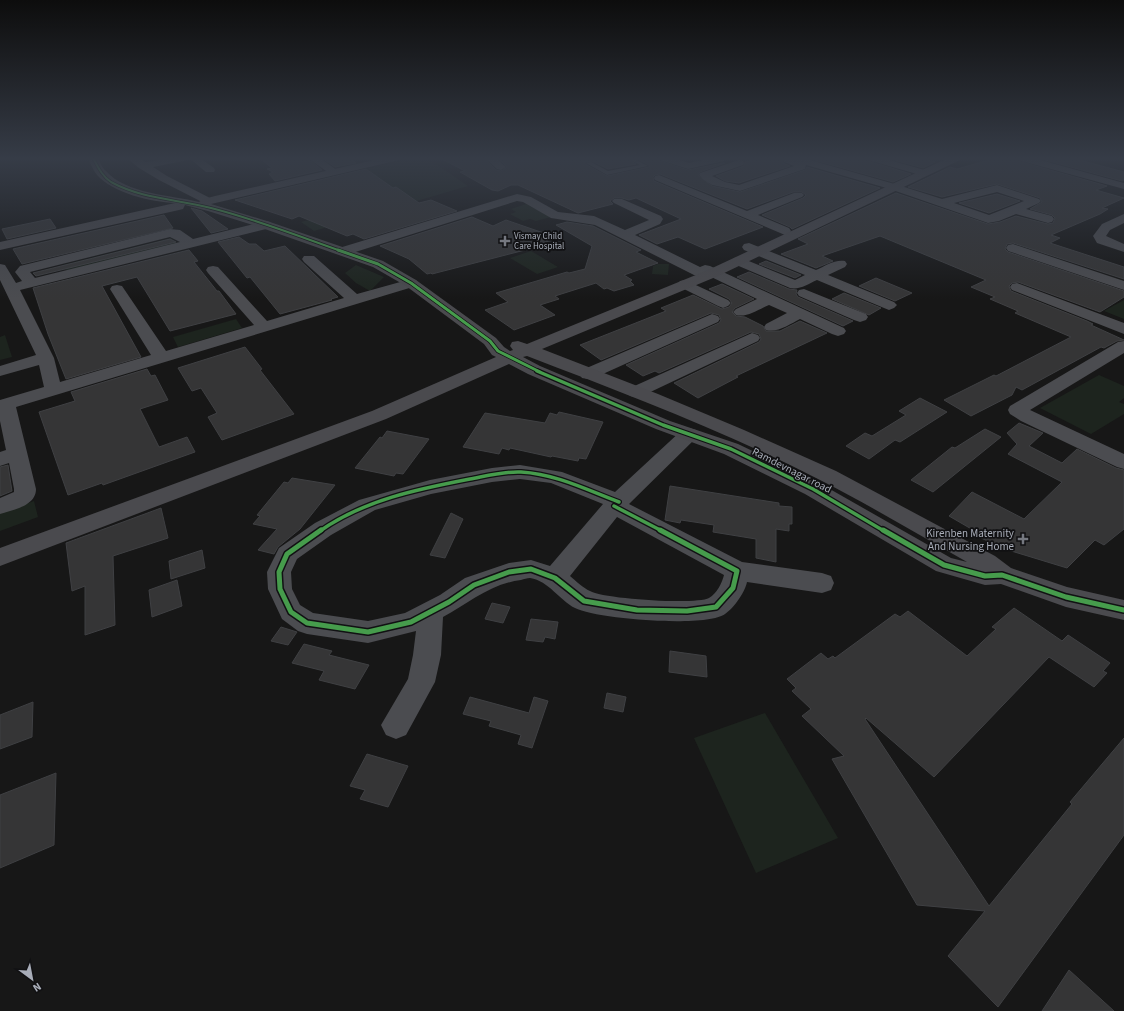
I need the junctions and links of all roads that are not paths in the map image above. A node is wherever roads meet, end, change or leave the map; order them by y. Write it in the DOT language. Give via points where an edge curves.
graph roads {
  1 [pos="194,205"];
  2 [pos="204,205"];
  3 [pos="491,205"];
  4 [pos="539,205"];
  5 [pos="627,205"];
  6 [pos="724,205"];
  7 [pos="772,205"];
  8 [pos="845,205"];
  9 [pos="849,205"];
  10 [pos="948,205"];
  11 [pos="1026,205"];
  12 [pos="1016,210"];
  13 [pos="747,215"];
  14 [pos="1124,218"];
  15 [pos="1048,219"];
  16 [pos="266,225"];
  17 [pos="785,231"];
  18 [pos="237,233"];
  19 [pos="626,235"];
  20 [pos="258,239"];
  21 [pos="191,244"];
  22 [pos="0,246"];
  23 [pos="1013,248"];
  24 [pos="1124,248"];
  25 [pos="754,249"];
  26 [pos="344,251"];
  27 [pos="309,259"];
  28 [pos="738,262"];
  29 [pos="840,264"];
  30 [pos="0,268"];
  31 [pos="213,270"];
  32 [pos="706,271"];
  33 [pos="71,274"];
  34 [pos="816,275"];
  35 [pos="32,283"];
  36 [pos="411,284"];
  37 [pos="685,284"];
  38 [pos="7,286"];
  39 [pos="1124,286"];
  40 [pos="1017,287"];
  41 [pos="80,288"];
  42 [pos="116,289"];
  43 [pos="804,292"];
  44 [pos="354,300"];
  45 [pos="774,302"];
  46 [pos="723,303"];
  47 [pos="890,305"];
  48 [pos="741,312"];
  49 [pos="800,313"];
  50 [pos="860,317"];
  51 [pos="712,319"];
  52 [pos="264,327"];
  53 [pos="772,327"];
  54 [pos="1124,328"];
  55 [pos="838,331"];
  56 [pos="752,338"];
  57 [pos="1124,346"];
  58 [pos="507,349"];
  59 [pos="161,357"];
  60 [pos="46,358"];
  61 [pos="0,372"];
  62 [pos="588,374"];
  63 [pos="54,390"];
  64 [pos="636,392"];
  65 [pos="3,405"];
  66 [pos="689,434"];
  67 [pos="9,456"];
  68 [pos="1124,462"];
  69 [pos="617,504"];
  70 [pos="0,506"];
  71 [pos="0,544"];
  72 [pos="0,557"];
  73 [pos="737,571"];
  74 [pos="1002,575"];
  75 [pos="555,578"];
  76 [pos="822,583"];
  77 [pos="1124,610"];
  78 [pos="430,612"];
  79 [pos="396,725"];
  1 -- 22 [label="street"];
  2 -- 16 [label="street"];
  3 -- 26 [label="street"];
  4 -- 19 [label="street" via="555,215 590,219"];
  5 -- 19 [label="street" via="657,219"];
  6 -- 13 [label="street"];
  7 -- 13 [label="street"];
  8 -- 17 [label="street"];
  9 -- 25 [label="street"];
  10 -- 12 [label="street" via="988,219"];
  11 -- 12 [label="street"];
  12 -- 15 [label="street"];
  13 -- 17 [label="street"];
  14 -- 24 [label="street" via="1106,227 1099,236 1102,240"];
  16 -- 18 [label="street"];
  16 -- 26 [label="street"];
  17 -- 25 [label="street"];
  18 -- 20 [label="street"];
  18 -- 21 [label="street" via="208,245"];
  19 -- 32 [label="street"];
  21 -- 33 [label="street" via="166,256 121,267"];
  21 -- 35 [label="street" via="175,233 25,269 22,272"];
  23 -- 39 [label="street"];
  25 -- 28 [label="street"];
  25 -- 32 [label="street"];
  25 -- 34 [label="street"];
  26 -- 36 [label="street" via="378,264"];
  27 -- 44 [label="street"];
  28 -- 32 [label="street"];
  28 -- 34 [label="street" via="795,285"];
  28 -- 43 [label="street"];
  29 -- 34 [label="street"];
  30 -- 38 [label="street"];
  31 -- 52 [label="street"];
  32 -- 37 [label="street"];
  32 -- 45 [label="street"];
  32 -- 58 [label="street"];
  33 -- 35 [label="street"];
  33 -- 41 [label="street"];
  34 -- 47 [label="street"];
  35 -- 38 [label="street"];
  36 -- 44 [label="street"];
  36 -- 58 [label="street"];
  37 -- 46 [label="street"];
  37 -- 58 [label="street"];
  38 -- 60 [label="street"];
  40 -- 54 [label="street"];
  42 -- 59 [label="street"];
  43 -- 45 [label="street"];
  43 -- 50 [label="street"];
  44 -- 52 [label="street"];
  45 -- 48 [label="street"];
  45 -- 49 [label="street"];
  49 -- 53 [label="street"];
  49 -- 55 [label="street"];
  51 -- 62 [label="street"];
  52 -- 59 [label="street"];
  56 -- 64 [label="street"];
  57 -- 68 [label="street" via="1017,410"];
  58 -- 62 [label="street, Ramdevnagar road"];
  58 -- 66 [label="street, Ramdevnagar road" via="663,425"];
  58 -- 71 [label="street" via="395,399"];
  58 -- 72 [label="street" via="379,415"];
  59 -- 63 [label="street"];
  60 -- 61 [label="street"];
  60 -- 63 [label="street"];
  62 -- 64 [label="street, Ramdevnagar road"];
  63 -- 65 [label="street"];
  64 -- 74 [label="street, Ramdevnagar road" via="829,476 987,562"];
  65 -- 67 [label="street"];
  66 -- 69 [label="street"];
  66 -- 74 [label="street, Ramdevnagar road" via="731,449 813,488 944,565 985,576"];
  67 -- 70 [label="street" via="25,489 25,495"];
  69 -- 73 [label="street"];
  69 -- 75 [label="street"];
  69 -- 78 [label="street" via="555,478 520,472 430,487 367,505 323,529 287,554 279,572 280,589 291,612 307,623 368,632 411,622"];
  73 -- 75 [label="street" via="733,588 716,607 687,610 637,610 584,601"];
  73 -- 76 [label="street"];
  74 -- 77 [label="street, Ramdevnagar road" via="1066,597"];
  75 -- 78 [label="street" via="531,569 509,572 474,585"];
  78 -- 79 [label="street" via="427,655 421,682"];
}
